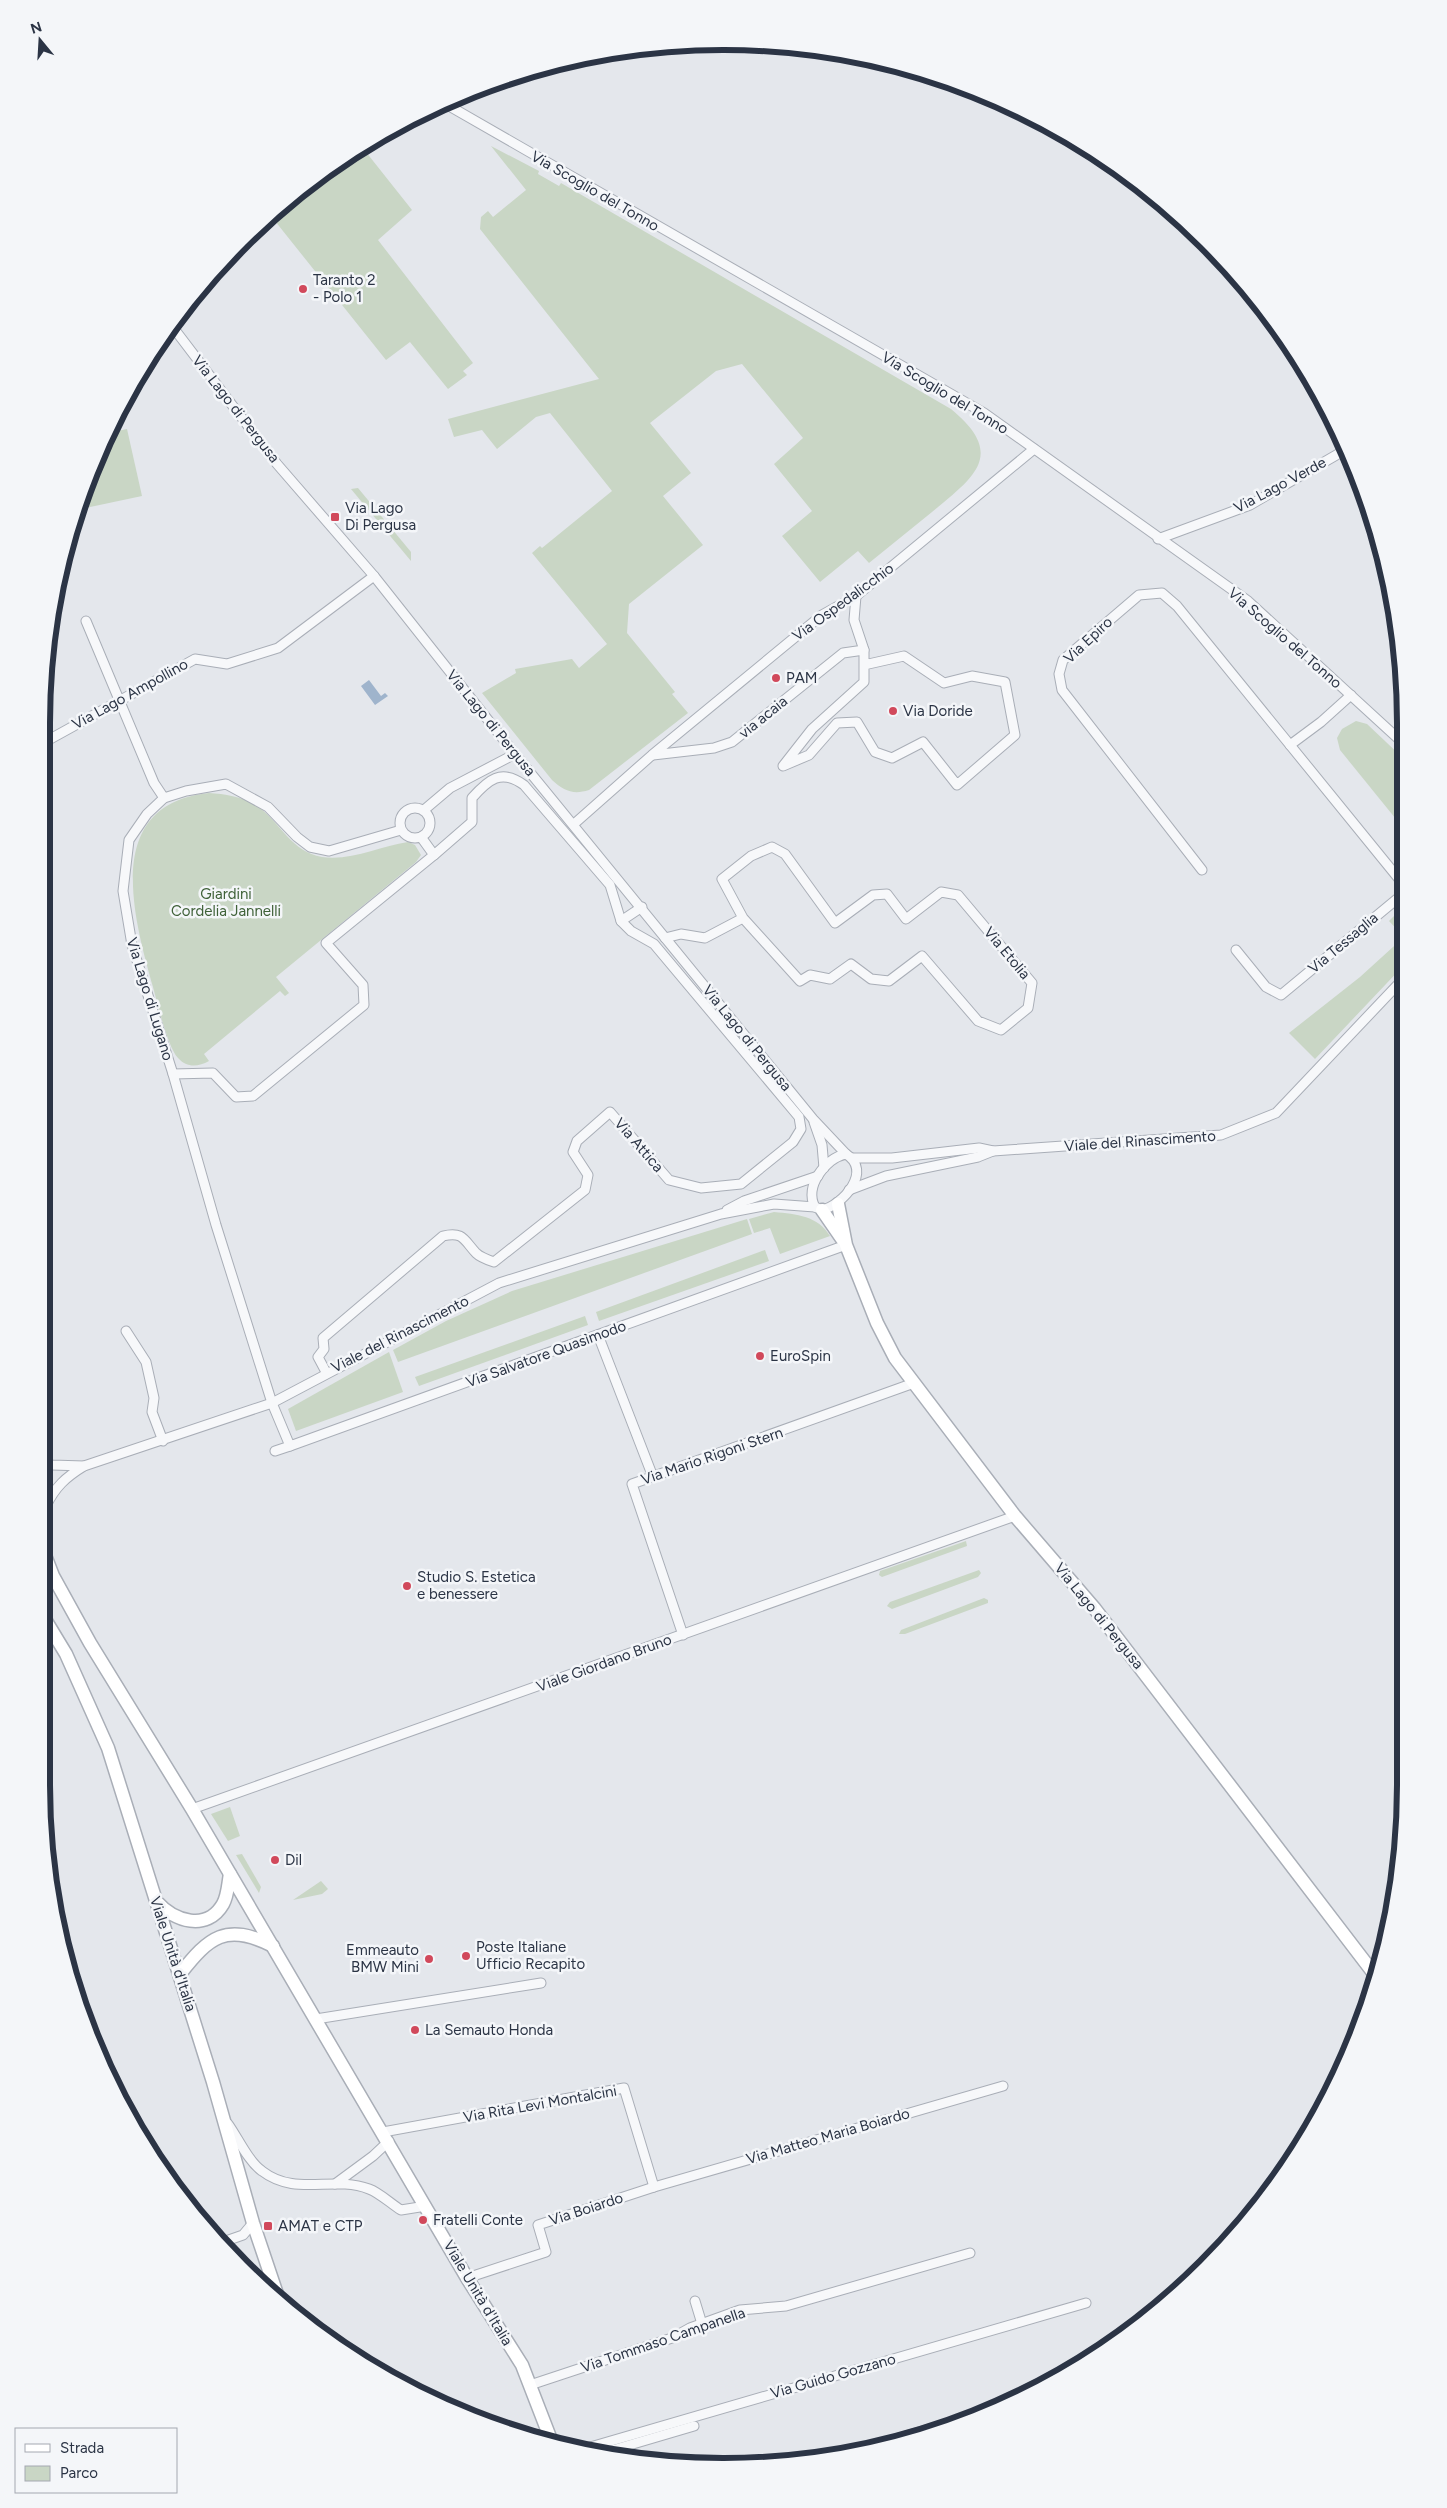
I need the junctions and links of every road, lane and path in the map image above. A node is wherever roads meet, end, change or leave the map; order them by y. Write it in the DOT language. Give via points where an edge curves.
graph roads {
  1 [pos="452,107"];
  2 [pos="176,331"];
  3 [pos="1034,449"];
  4 [pos="1340,453"];
  5 [pos="1158,539"];
  6 [pos="374,576"];
  7 [pos="856,596"];
  8 [pos="86,622"];
  9 [pos="864,650"];
  10 [pos="864,666"];
  11 [pos="1351,696"];
  12 [pos="119,701"];
  13 [pos="1397,738"];
  14 [pos="50,739"];
  15 [pos="1290,745"];
  16 [pos="515,754"];
  17 [pos="652,755"];
  18 [pos="164,798"];
  19 [pos="424,810"];
  20 [pos="574,824"];
  21 [pos="401,830"];
  22 [pos="421,837"];
  23 [pos="434,855"];
  24 [pos="1202,870"];
  25 [pos="1397,877"];
  26 [pos="1397,899"];
  27 [pos="642,907"];
  28 [pos="743,918"];
  29 [pos="621,921"];
  30 [pos="666,938"];
  31 [pos="1236,950"];
  32 [pos="1397,985"];
  33 [pos="173,1074"];
  34 [pos="813,1119"];
  35 [pos="993,1151"];
  36 [pos="850,1156"];
  37 [pos="824,1168"];
  38 [pos="818,1176"];
  39 [pos="849,1190"];
  40 [pos="838,1204"];
  41 [pos="818,1209"];
  42 [pos="721,1214"];
  43 [pos="846,1245"];
  44 [pos="126,1331"];
  45 [pos="598,1335"];
  46 [pos="326,1372"];
  47 [pos="914,1383"];
  48 [pos="272,1402"];
  49 [pos="163,1441"];
  50 [pos="290,1446"];
  51 [pos="275,1451"];
  52 [pos="50,1464"];
  53 [pos="84,1466"];
  54 [pos="653,1477"];
  55 [pos="50,1498"];
  56 [pos="1015,1516"];
  57 [pos="50,1568"];
  58 [pos="50,1628"];
  59 [pos="683,1635"];
  60 [pos="192,1809"];
  61 [pos="230,1874"];
  62 [pos="156,1900"];
  63 [pos="273,1946"];
  64 [pos="1371,1969"];
  65 [pos="180,1974"];
  66 [pos="541,1983"];
  67 [pos="316,2019"];
  68 [pos="1003,2086"];
  69 [pos="223,2115"];
  70 [pos="386,2137"];
  71 [pos="335,2184"];
  72 [pos="654,2187"];
  73 [pos="426,2206"];
  74 [pos="253,2223"];
  75 [pos="228,2240"];
  76 [pos="970,2253"];
  77 [pos="467,2278"];
  78 [pos="275,2287"];
  79 [pos="695,2301"];
  80 [pos="1086,2303"];
  81 [pos="702,2324"];
  82 [pos="530,2386"];
  83 [pos="694,2426"];
  84 [pos="549,2435"];
  85 [pos="595,2446"];
  86 [pos="616,2449"];
  1 -- 3 [label="street, Via Scoglio del Tonno" via="984,413"];
  2 -- 6 [label="street, Via Lago di Pergusa" via="278,464"];
  3 -- 5 [label="street, Via Scoglio del Tonno"];
  3 -- 7 [label="street, Via Ospedalicchio"];
  4 -- 5 [label="street, Via Lago Verde" via="1250,505"];
  5 -- 11 [label="street, Via Scoglio del Tonno" via="1248,601"];
  6 -- 12 [label="street, Via Lago Ampollino" via="278,648 227,664 195,659"];
  6 -- 16 [label="street, Via Lago di Pergusa"];
  7 -- 9 [label="street" via="854,620"];
  7 -- 17 [label="street, Via Ospedalicchio" via="822,615"];
  8 -- 12 [label="street"];
  9 -- 10 [label="street"];
  9 -- 17 [label="street, via acaia" via="843,653 732,742 714,748"];
  10 -- 10 [label="street" via="904,656 944,683 972,676 1005,682 1015,735 957,785 923,742 892,758 875,752 857,722 837,723 809,755 783,766 812,728 864,682"];
  11 -- 13 [label="street, Via Scoglio del Tonno"];
  11 -- 15 [label="street"];
  12 -- 14 [label="street, Via Lago Ampollino"];
  12 -- 18 [label="street" via="154,783"];
  15 -- 24 [label="street, Via Epiro" via="1177,606 1162,593 1138,595 1063,660 1059,674 1062,690"];
  15 -- 25 [label="street, Via Tessaglia"];
  16 -- 19 [label="street" via="450,788"];
  16 -- 20 [label="street, Via Lago di Pergusa"];
  17 -- 20 [label="street, Via Ospedalicchio"];
  18 -- 21 [label="street, Via Lago di Lugano" via="226,784 268,807 310,847 329,851"];
  18 -- 33 [label="street, Via Lago di Lugano" via="147,814 129,840 123,891 132,945"];
  19 -- 21 [label="street" via="414,807 404,811 399,820"];
  19 -- 22 [label="street" via="430,824"];
  20 -- 27 [label="street, Via Lago di Pergusa"];
  21 -- 22 [label="street" via="407,836"];
  22 -- 23 [label="street"];
  23 -- 29 [label="street" via="472,822 472,798 485,784 501,776 513,777 524,785 610,885"];
  23 -- 33 [label="street" via="326,943 363,986 364,1005 253,1096 236,1098 213,1073"];
  26 -- 31 [label="street, Via Tessaglia" via="1282,994 1266,987"];
  27 -- 29 [label="street"];
  27 -- 30 [label="street, Via Lago di Pergusa"];
  28 -- 28 [label="street, Via Etolia" via="800,981 810,975 830,979 851,964 871,979 888,981 922,956 978,1021 1001,1030 1028,1008 1032,983 958,895 941,892 906,919 887,894 873,895 835,923 785,854 772,847 751,856 722,879"];
  28 -- 30 [label="street" via="705,938 681,934"];
  29 -- 46 [label="street, Via Attica" via="631,932 654,944 799,1117 801,1128 793,1142 741,1184 701,1188 669,1180 610,1112 577,1141 573,1152 588,1175 585,1190 494,1262 478,1254 464,1238 454,1234 443,1236 323,1338 324,1349 318,1357"];
  30 -- 34 [label="street, Via Lago di Pergusa"];
  32 -- 35 [label="street, Viale del Rinascimento" via="1276,1113 1221,1136"];
  33 -- 48 [label="street, Via Lago di Lugano" via="216,1226"];
  34 -- 36 [label="street, Via Lago di Pergusa"];
  34 -- 37 [label="street" via="822,1145"];
  35 -- 36 [label="street, Viale del Rinascimento" via="979,1148 892,1158"];
  35 -- 39 [label="street, Viale del Rinascimento" via="978,1158 886,1176"];
  36 -- 37 [label="street" via="831,1160"];
  36 -- 39 [label="street" via="858,1175"];
  37 -- 38 [label="street"];
  38 -- 41 [label="street" via="811,1194"];
  38 -- 42 [label="street" via="744,1200"];
  39 -- 40 [label="street"];
  40 -- 41 [label="street"];
  40 -- 43 [label="main road, Via Lago di Pergusa"];
  41 -- 42 [label="street" via="774,1204"];
  41 -- 43 [label="main road, Via Lago di Pergusa"];
  42 -- 46 [label="street, Viale del Rinascimento" via="499,1283"];
  43 -- 45 [label="street, Via Salvatore Quasìmodo"];
  43 -- 47 [label="main road, Via Lago di Pergusa" via="877,1323 895,1358"];
  44 -- 49 [label="street" via="146,1362 154,1398 152,1412"];
  45 -- 50 [label="street, Via Salvatore Quasìmodo"];
  45 -- 54 [label="street"];
  46 -- 48 [label="street, Viale del Rinascimento"];
  47 -- 54 [label="street, Via Mario Rigoni Stern"];
  47 -- 56 [label="main road, Via Lago di Pergusa"];
  48 -- 49 [label="street, Viale del Rinascimento"];
  48 -- 50 [label="street"];
  49 -- 53 [label="street, Viale del Rinascimento"];
  50 -- 51 [label="street, Via Salvatore Quasìmodo"];
  52 -- 53 [label="street, Viale del Rinascimento"];
  53 -- 55 [label="street, Viale del Rinascimento" via="66,1478"];
  54 -- 59 [label="street, Via Mario Rigoni Stern" via="632,1484"];
  56 -- 59 [label="street, Viale Giordano Bruno"];
  56 -- 64 [label="main road, Via Lago di Pergusa" via="1096,1608"];
  57 -- 60 [label="main road, Viale Unità d'Italia" via="90,1643"];
  58 -- 62 [label="main road, Viale Unità d'Italia" via="66,1654 108,1748"];
  59 -- 60 [label="street, Viale Giordano Bruno"];
  60 -- 61 [label="main road, Viale Unità d'Italia"];
  61 -- 62 [label="main road" via="224,1904 206,1918 194,1922 177,1918"];
  61 -- 63 [label="main road, Viale Unità d'Italia"];
  62 -- 65 [label="main road, Viale Unità d'Italia"];
  63 -- 65 [label="main road" via="248,1936 229,1935 212,1939 192,1956"];
  63 -- 67 [label="main road, Viale Unità d'Italia"];
  65 -- 69 [label="main road, Viale Unità d'Italia"];
  66 -- 67 [label="street"];
  67 -- 70 [label="main road, Viale Unità d'Italia"];
  68 -- 72 [label="street, Via Matteo Maria Boiardo"];
  69 -- 71 [label="street" via="260,2170 283,2184"];
  69 -- 74 [label="main road, Viale Unità d'Italia"];
  70 -- 71 [label="street" via="374,2156"];
  70 -- 72 [label="street, Via Rita Levi Montalcini" via="624,2088"];
  70 -- 73 [label="main road, Viale Unità d'Italia"];
  71 -- 73 [label="street" via="369,2189 401,2210"];
  72 -- 77 [label="street, Via Boiardo" via="538,2225 546,2252"];
  73 -- 77 [label="main road, Viale Unità d'Italia"];
  74 -- 75 [label="street" via="243,2235"];
  74 -- 78 [label="main road, Viale Unità d'Italia"];
  76 -- 81 [label="street, Via Tommaso Campanella" via="786,2306 740,2310"];
  77 -- 82 [label="main road, Viale Unità d'Italia" via="522,2365"];
  79 -- 81 [label="street"];
  80 -- 85 [label="street, Via Guido Gozzano"];
  81 -- 82 [label="street, Via Tommaso Campanella" via="672,2338"];
  82 -- 84 [label="main road, Viale Unità d'Italia"];
  83 -- 86 [label="street"];
}
